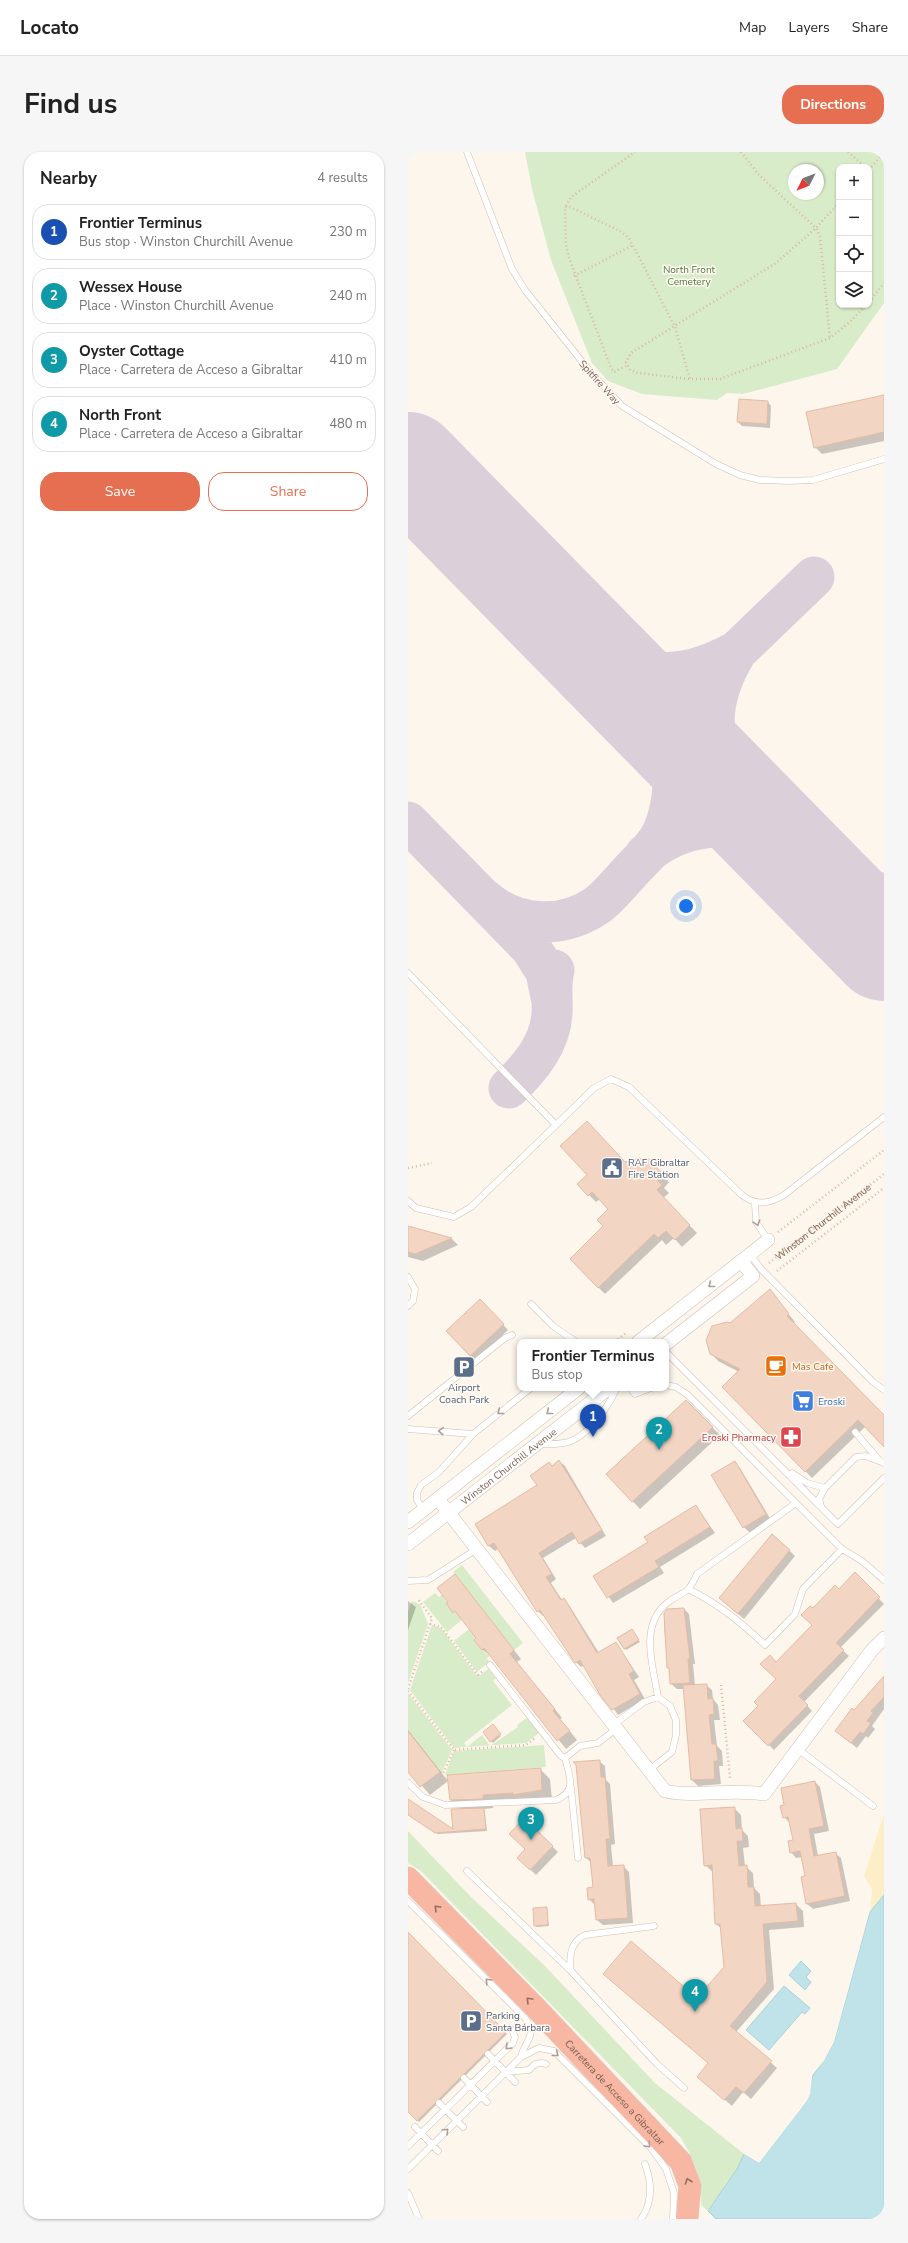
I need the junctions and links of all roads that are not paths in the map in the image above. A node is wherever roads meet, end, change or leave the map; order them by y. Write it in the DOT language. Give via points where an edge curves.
graph roads {
  1 [pos="467,152"];
  2 [pos="884,459"];
  3 [pos="408,973"];
  4 [pos="884,1117"];
  5 [pos="556,1125"];
  6 [pos="408,1201"];
  7 [pos="755,1202"];
  8 [pos="768,1240"];
  9 [pos="746,1258"];
  10 [pos="408,1276"];
  11 [pos="531,1304"];
  12 [pos="408,1306"];
  13 [pos="512,1335"];
  14 [pos="572,1339"];
  15 [pos="642,1339"];
  16 [pos="669,1342"];
  17 [pos="669,1355"];
  18 [pos="669,1386"];
  19 [pos="884,1390"];
  20 [pos="527,1391"];
  21 [pos="575,1391"];
  22 [pos="605,1391"];
  23 [pos="615,1391"];
  24 [pos="632,1391"];
  25 [pos="643,1391"];
  26 [pos="408,1416"];
  27 [pos="408,1429"];
  28 [pos="855,1432"];
  29 [pos="473,1434"];
  30 [pos="536,1444"];
  31 [pos="882,1462"];
  32 [pos="781,1466"];
  33 [pos="884,1466"];
  34 [pos="884,1478"];
  35 [pos="825,1488"];
  36 [pos="438,1499"];
  37 [pos="796,1503"];
  38 [pos="821,1506"];
  39 [pos="423,1510"];
  40 [pos="449,1513"];
  41 [pos="408,1522"];
  42 [pos="408,1544"];
  43 [pos="477,1548"];
  44 [pos="842,1549"];
  45 [pos="884,1580"];
  46 [pos="408,1581"];
  47 [pos="690,1590"];
  48 [pos="884,1638"];
  49 [pos="490,1665"];
  50 [pos="658,1697"];
  51 [pos="614,1727"];
  52 [pos="799,1750"];
  53 [pos="565,1758"];
  54 [pos="649,1770"];
  55 [pos="408,1783"];
  56 [pos="570,1788"];
  57 [pos="872,1806"];
  58 [pos="578,1858"];
  59 [pos="467,1871"];
  60 [pos="408,1878"];
  61 [pos="408,1901"];
  62 [pos="654,1926"];
  63 [pos="570,1970"];
  64 [pos="512,2030"];
  65 [pos="488,2054"];
  66 [pos="521,2056"];
  67 [pos="494,2061"];
  68 [pos="546,2064"];
  69 [pos="505,2072"];
  70 [pos="464,2078"];
  71 [pos="515,2082"];
  72 [pos="470,2085"];
  73 [pos="684,2088"];
  74 [pos="481,2096"];
  75 [pos="487,2102"];
  76 [pos="439,2103"];
  77 [pos="446,2109"];
  78 [pos="457,2120"];
  79 [pos="414,2127"];
  80 [pos="463,2127"];
  81 [pos="421,2133"];
  82 [pos="432,2145"];
  83 [pos="408,2146"];
  84 [pos="438,2151"];
  85 [pos="645,2164"];
  86 [pos="408,2169"];
  87 [pos="408,2193"];
  88 [pos="645,2216"];
  89 [pos="419,2219"];
  90 [pos="641,2219"];
  91 [pos="673,2219"];
  92 [pos="687,2219"];
  1 -- 2 [label="lane, Spitfire Way" via="512,269 525,290 592,374 622,406 716,464 740,475 760,480 813,480"];
  3 -- 5 [label="lane"];
  4 -- 7 [label="lane" via="784,1195 769,1202"];
  5 -- 6 [label="lane" via="471,1207 454,1217 416,1208"];
  5 -- 7 [label="lane" via="594,1088 611,1079 620,1081 629,1086 742,1195"];
  7 -- 8 [label="lane, one-way" via="756,1222"];
  8 -- 9 [label="street, Winston Churchill Avenue"];
  9 -- 15 [label="street, Winston Churchill Avenue, one-way"];
  9 -- 16 [label="street" via="753,1276"];
  9 -- 19 [label="lane" via="761,1269 873,1382"];
  10 -- 12 [label="lane" via="413,1282 415,1295"];
  11 -- 14 [label="lane" via="553,1326"];
  13 -- 26 [label="lane"];
  17 -- 32 [label="lane"];
  18 -- 37 [label="lane" via="688,1395"];
  20 -- 29 [label="lane, one-way"];
  21 -- 36 [label="street, Winston Churchill Avenue, one-way"];
  22 -- 30 [label="street, Winston Churchill Avenue"];
  23 -- 30 [label="lane" via="601,1414 578,1437 559,1444"];
  24 -- 25 [label="lane" via="635,1394"];
  29 -- 27 [label="lane, one-way"];
  28 -- 31 [label="lane"];
  29 -- 39 [label="lane" via="439,1472 418,1489 417,1500"];
  30 -- 40 [label="street, Winston Churchill Avenue"];
  31 -- 33 [label="lane"];
  31 -- 35 [label="lane" via="866,1456 856,1457"];
  32 -- 35 [label="lane" via="807,1483"];
  32 -- 38 [label="lane"];
  34 -- 38 [label="lane" via="838,1524"];
  35 -- 38 [label="lane" via="819,1499"];
  36 -- 39 [label="street, Winston Churchill Avenue"];
  36 -- 40 [label="street"];
  37 -- 44 [label="lane"];
  37 -- 47 [label="lane" via="697,1574"];
  39 -- 41 [label="street, Winston Churchill Avenue"];
  40 -- 42 [label="street, Winston Churchill Avenue"];
  40 -- 43 [label="street"];
  43 -- 46 [label="lane" via="428,1580"];
  43 -- 51 [label="street"];
  44 -- 45 [label="lane"];
  44 -- 47 [label="lane" via="803,1589 795,1614 765,1645 742,1623 713,1602"];
  47 -- 50 [label="lane" via="667,1603 656,1614 649,1634"];
  48 -- 52 [label="street" via="872,1650"];
  49 -- 53 [label="lane"];
  50 -- 51 [label="lane" via="644,1702"];
  50 -- 54 [label="lane" via="670,1706 676,1720 676,1735 672,1752"];
  51 -- 53 [label="lane" via="598,1743 580,1746"];
  51 -- 54 [label="street"];
  52 -- 54 [label="street" via="764,1794 731,1790 679,1794 665,1791"];
  52 -- 57 [label="lane"];
  53 -- 56 [label="lane"];
  55 -- 56 [label="lane" via="423,1798 445,1805 556,1800 566,1795"];
  56 -- 58 [label="lane"];
  59 -- 63 [label="lane"];
  92 -- 60 [label="highway, Carretera de Acceso a Gibraltar, one-way" via="690,2186 681,2162 542,2014"];
  66 -- 61 [label="lane, one-way" via="530,2037 531,2029 528,2023"];
  62 -- 63 [label="lane" via="578,1938 572,1946"];
  63 -- 73 [label="lane" via="657,2064"];
  64 -- 67 [label="lane, one-way" via="515,2037 512,2043"];
  65 -- 67 [label="lane"];
  66 -- 69 [label="lane"];
  66 -- 91 [label="lane, one-way" via="539,2048 554,2051 651,2148 666,2169 674,2193"];
  67 -- 69 [label="lane"];
  67 -- 72 [label="lane"];
  68 -- 69 [label="lane" via="535,2064 530,2070"];
  69 -- 71 [label="lane"];
  69 -- 74 [label="lane"];
  70 -- 72 [label="lane"];
  72 -- 74 [label="lane"];
  72 -- 77 [label="lane"];
  74 -- 75 [label="lane"];
  74 -- 78 [label="lane"];
  76 -- 77 [label="lane"];
  77 -- 78 [label="lane"];
  77 -- 81 [label="lane"];
  78 -- 80 [label="lane"];
  82 -- 78 [label="lane, one-way"];
  79 -- 81 [label="lane"];
  81 -- 82 [label="lane"];
  81 -- 83 [label="lane"];
  82 -- 84 [label="lane"];
  82 -- 86 [label="lane"];
  85 -- 88 [label="lane" via="651,2180 651,2195"];
  87 -- 89 [label="lane"];
  88 -- 90 [label="lane"];
}
